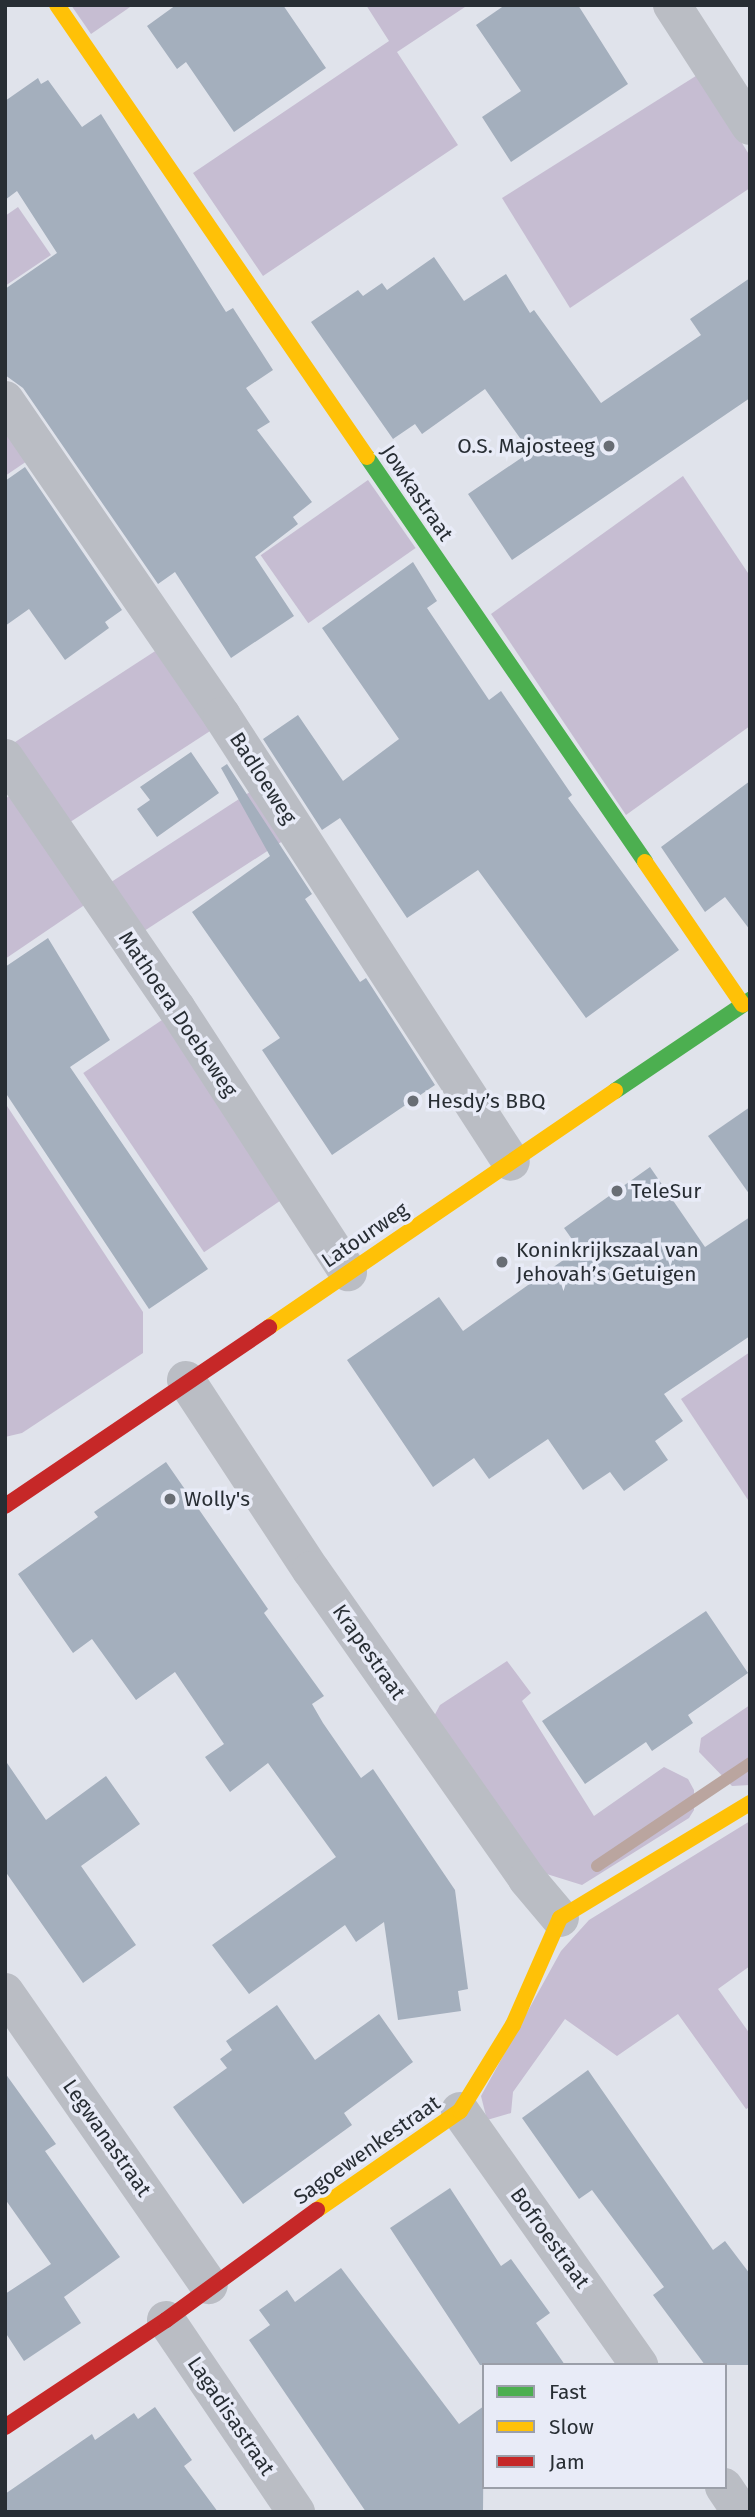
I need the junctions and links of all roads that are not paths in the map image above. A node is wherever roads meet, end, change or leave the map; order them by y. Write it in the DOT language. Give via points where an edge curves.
graph roads {
  1 [pos="57,5"];
  2 [pos="672,5"];
  3 [pos="750,125"];
  4 [pos="5,400"];
  5 [pos="5,758"];
  6 [pos="746,1002"];
  7 [pos="511,1162"];
  8 [pos="348,1272"];
  9 [pos="186,1380"];
  10 [pos="9,1497"];
  11 [pos="750,1803"];
  12 [pos="560,1918"];
  13 [pos="5,1992"];
  14 [pos="460,2111"];
  15 [pos="209,2285"];
  16 [pos="166,2320"];
  17 [pos="638,2363"];
  18 [pos="5,2427"];
  19 [pos="725,2489"];
  20 [pos="296,2512"];
  21 [pos="741,2512"];
  1 -- 6 [label="street, Jowkastraat"];
  2 -- 3 [label="street"];
  4 -- 7 [label="street, Badloeweg" via="222,716"];
  5 -- 8 [label="street, Mathoera Doebeweg"];
  6 -- 7 [label="street, Latourweg"];
  7 -- 8 [label="street, Latourweg"];
  8 -- 9 [label="street, Latourweg"];
  9 -- 10 [label="street, Latourweg"];
  9 -- 12 [label="street, Krapestraat" via="311,1570 527,1879"];
  11 -- 12 [label="street"];
  12 -- 14 [label="street, Sagoewenkestraat" via="513,2025"];
  13 -- 15 [label="street, Legwanastraat"];
  14 -- 15 [label="street, Sagoewenkestraat"];
  14 -- 17 [label="street, Bofroestraat"];
  15 -- 16 [label="street, Sagoewenkestraat"];
  16 -- 18 [label="street, Sagoewenkestraat"];
  16 -- 20 [label="street, Lagadisastraat"];
  19 -- 21 [label="street"];
}
